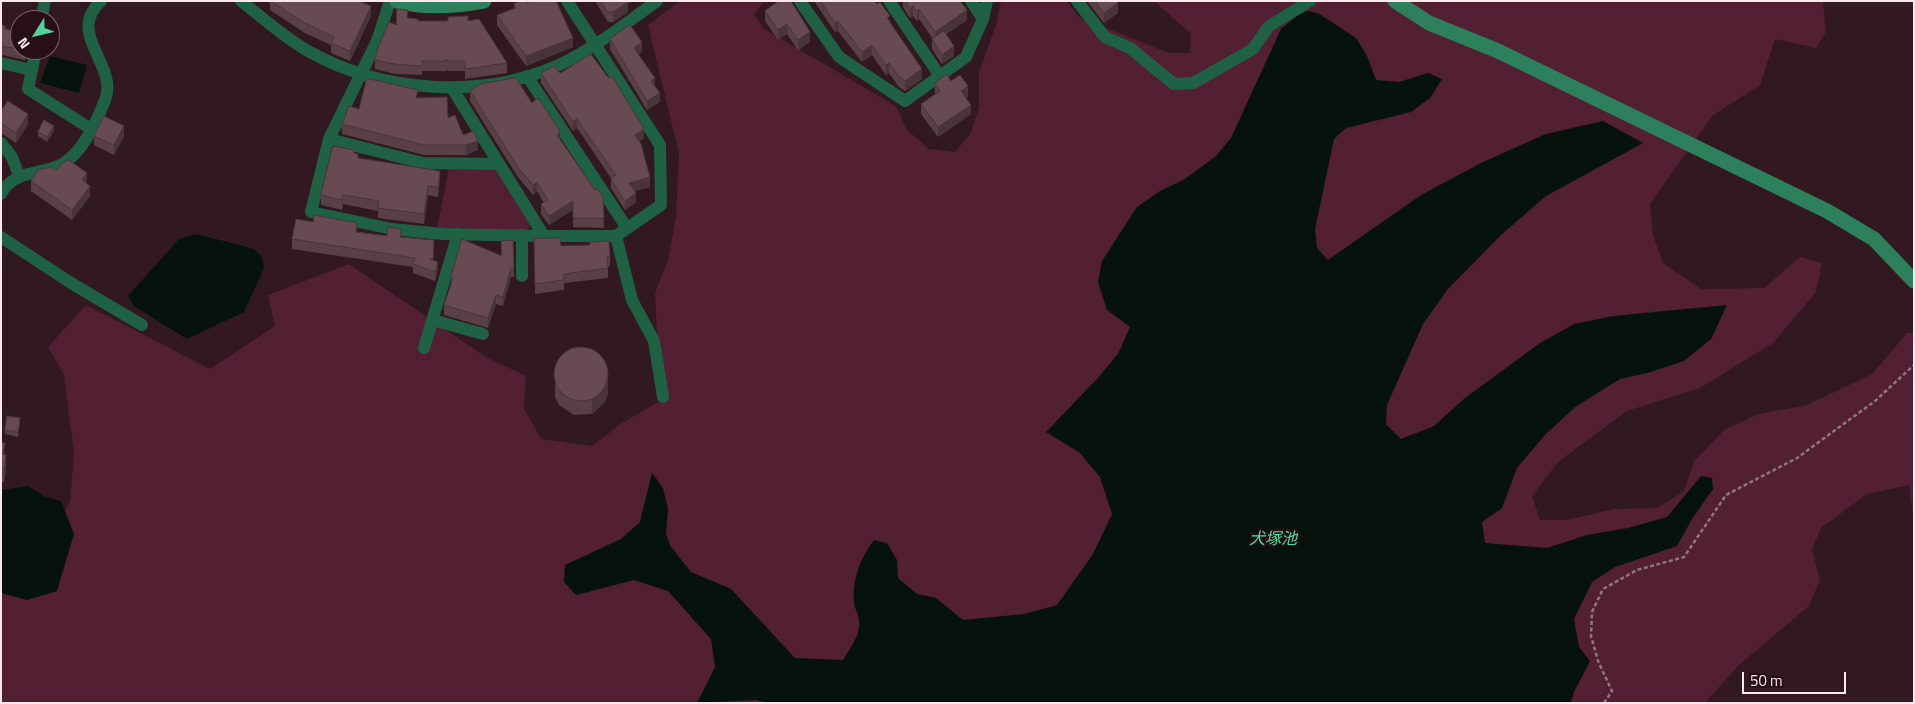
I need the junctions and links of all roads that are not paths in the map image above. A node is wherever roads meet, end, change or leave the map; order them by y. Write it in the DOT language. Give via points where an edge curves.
graph roads {
  1 [pos="101,1"];
  2 [pos="241,1"];
  3 [pos="390,1"];
  4 [pos="397,1"];
  5 [pos="484,1"];
  6 [pos="568,1"];
  7 [pos="657,1"];
  8 [pos="800,1"];
  9 [pos="889,1"];
  10 [pos="971,1"];
  11 [pos="987,1"];
  12 [pos="1077,1"];
  13 [pos="1310,1"];
  14 [pos="1395,1"];
  15 [pos="984,19"];
  16 [pos="596,44"];
  17 [pos="34,60"];
  18 [pos="1,63"];
  19 [pos="32,70"];
  20 [pos="361,74"];
  21 [pos="527,76"];
  22 [pos="940,76"];
  23 [pos="452,88"];
  24 [pos="91,129"];
  25 [pos="329,139"];
  26 [pos="1,144"];
  27 [pos="499,164"];
  28 [pos="19,176"];
  29 [pos="1,194"];
  30 [pos="627,228"];
  31 [pos="458,234"];
  32 [pos="522,235"];
  33 [pos="544,236"];
  34 [pos="616,236"];
  35 [pos="1,237"];
  36 [pos="522,276"];
  37 [pos="1914,282"];
  38 [pos="433,320"];
  39 [pos="142,324"];
  40 [pos="483,334"];
  41 [pos="424,348"];
  42 [pos="663,398"];
  1 -- 24 [label="street" via="92,10 88,24 92,46 105,72 106,98"];
  2 -- 20 [label="street" via="308,51"];
  3 -- 20 [label="street" via="377,41"];
  4 -- 5 [label="street" via="434,6"];
  6 -- 16 [label="street"];
  7 -- 16 [label="street"];
  8 -- 22 [label="street" via="839,57 905,101"];
  9 -- 22 [label="street"];
  10 -- 15 [label="street"];
  11 -- 15 [label="street"];
  12 -- 13 [label="street" via="1105,37 1130,48 1174,84 1193,83 1253,49 1269,26"];
  14 -- 37 [label="street" via="1429,23 1498,51 1827,211 1874,239"];
  15 -- 22 [label="street" via="966,58"];
  16 -- 21 [label="street" via="561,64"];
  16 -- 30 [label="street" via="660,145 660,205"];
  17 -- 19 [label="street"];
  18 -- 19 [label="street"];
  19 -- 24 [label="street" via="28,89"];
  20 -- 23 [label="street" via="402,84"];
  20 -- 25 [label="street"];
  21 -- 23 [label="street" via="496,84"];
  21 -- 30 [label="street"];
  23 -- 27 [label="street"];
  24 -- 28 [label="street" via="79,149 63,163"];
  25 -- 27 [label="street" via="423,163"];
  25 -- 31 [label="street" via="311,212 392,229"];
  26 -- 28 [label="street" via="12,157"];
  27 -- 33 [label="street"];
  28 -- 29 [label="street"];
  30 -- 34 [label="street"];
  31 -- 32 [label="street"];
  31 -- 38 [label="street"];
  32 -- 33 [label="street"];
  32 -- 36 [label="street"];
  33 -- 34 [label="street"];
  34 -- 42 [label="street" via="632,300 654,341"];
  35 -- 39 [label="street"];
  38 -- 40 [label="street"];
  38 -- 41 [label="street"];
}
